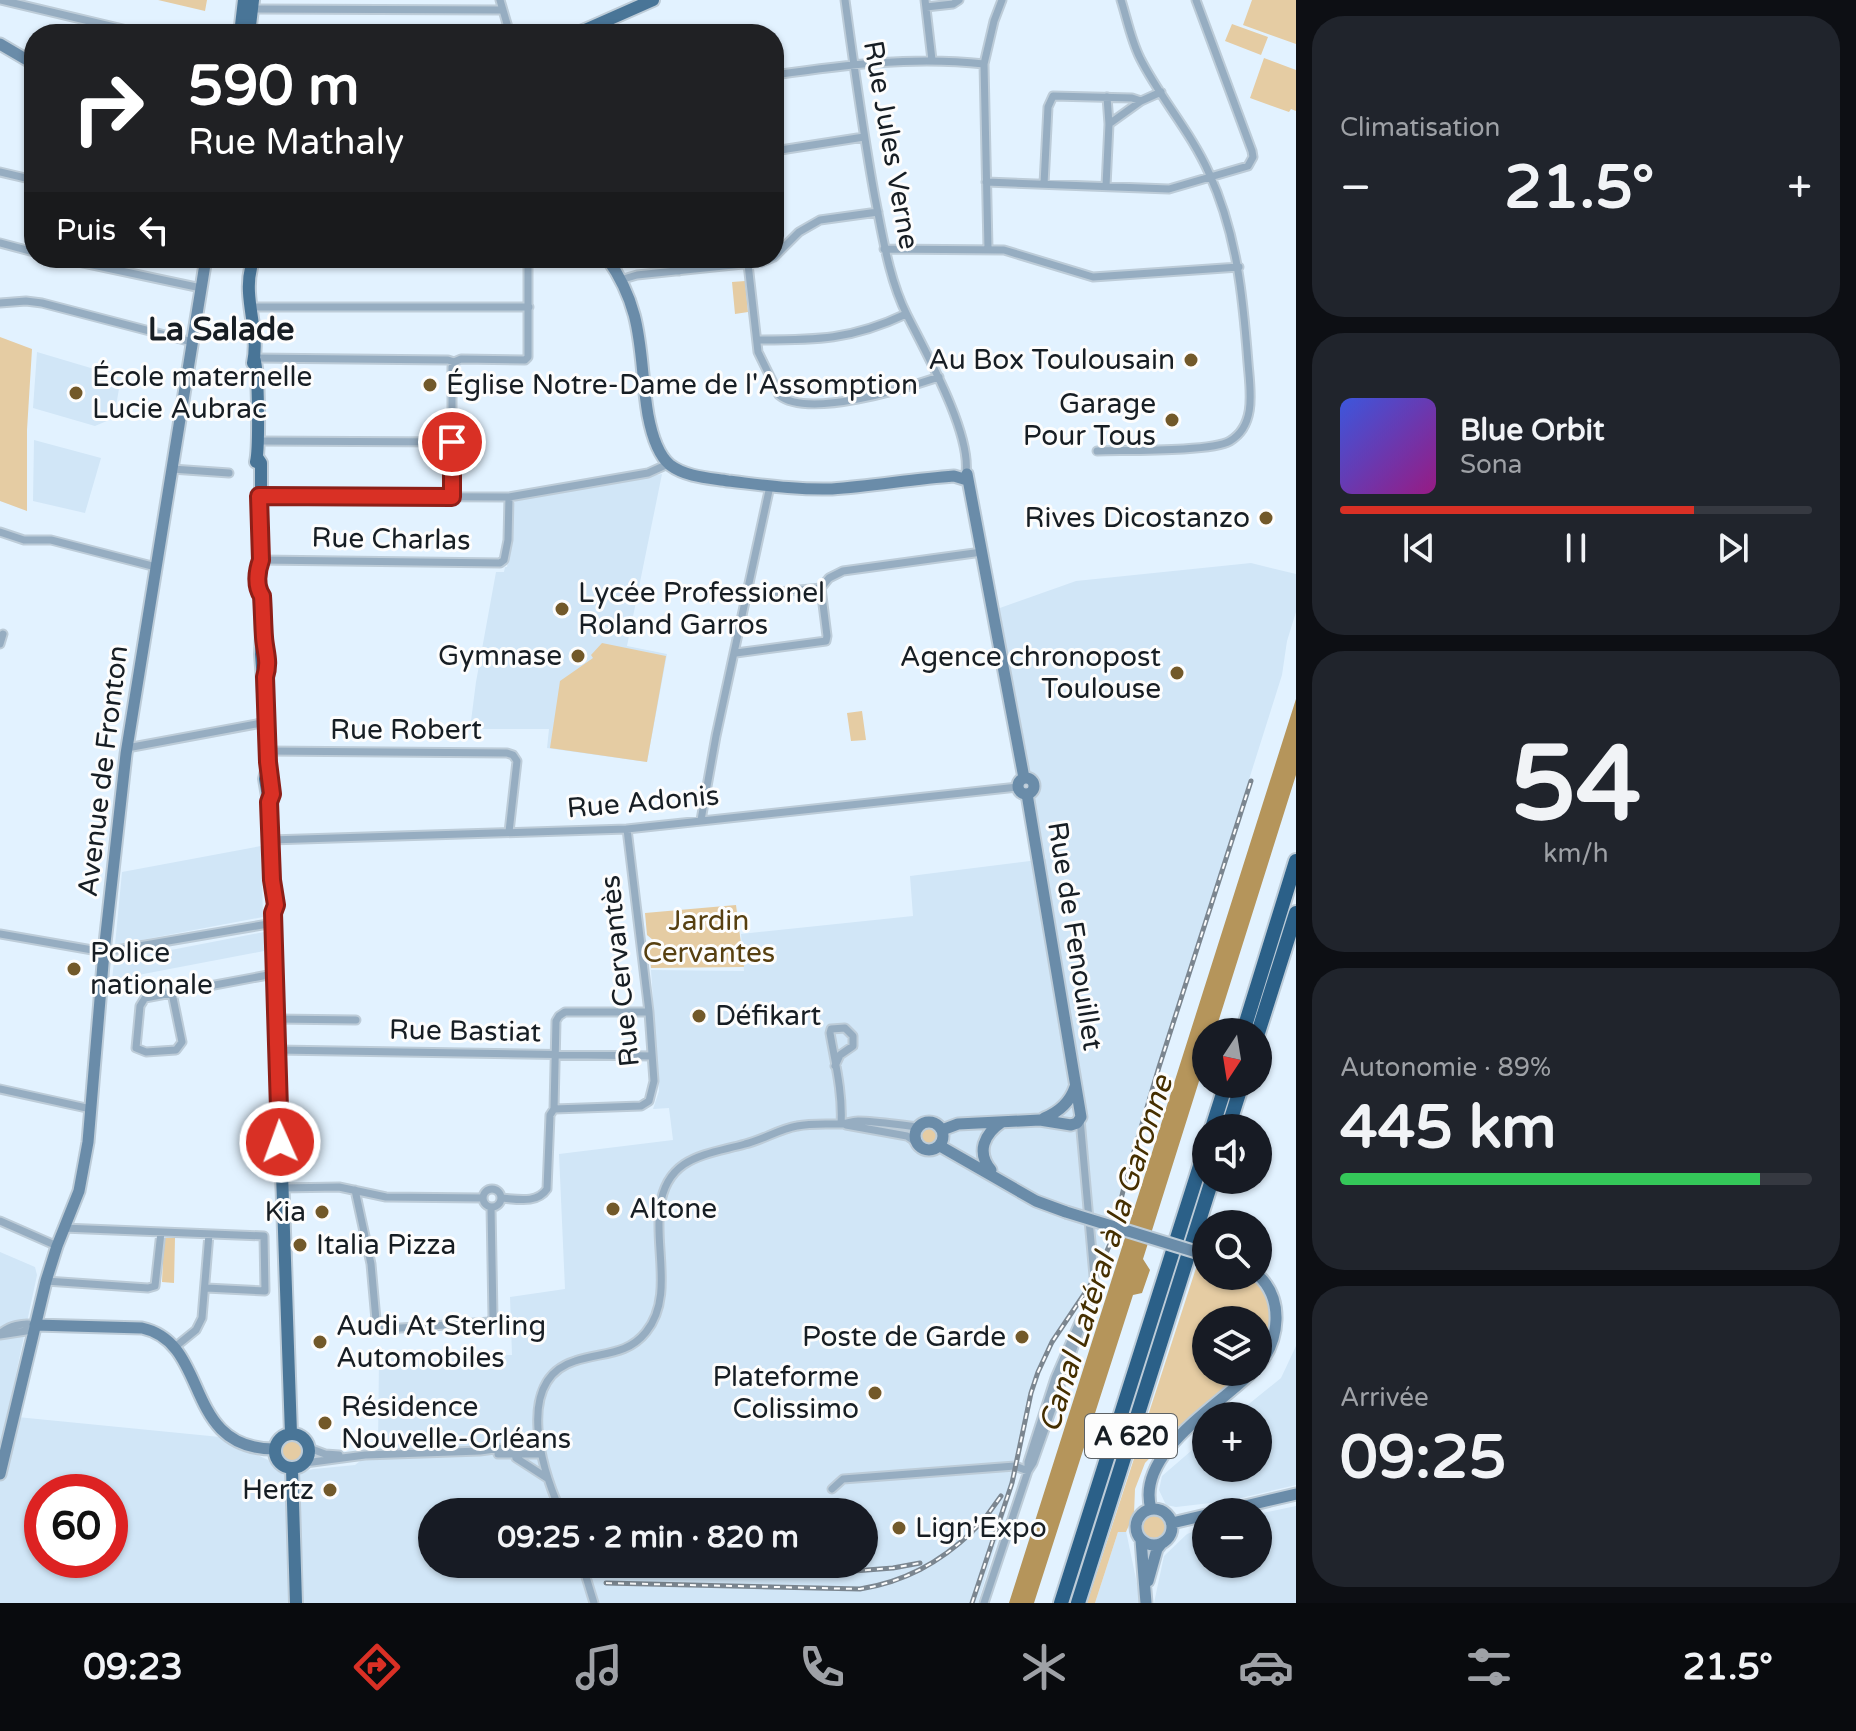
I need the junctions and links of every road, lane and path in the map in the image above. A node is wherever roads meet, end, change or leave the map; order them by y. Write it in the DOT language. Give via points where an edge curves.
graph roads {
  1 [pos="1,0"];
  2 [pos="500,0"];
  3 [pos="653,0"];
  4 [pos="845,0"];
  5 [pos="959,0"];
  6 [pos="1002,0"];
  7 [pos="1121,0"];
  8 [pos="1196,0"];
  9 [pos="250,3"];
  10 [pos="925,4"];
  11 [pos="503,10"];
  12 [pos="102,24"];
  13 [pos="243,24"];
  14 [pos="249,24"];
  15 [pos="507,24"];
  16 [pos="599,24"];
  17 [pos="0,44"];
  18 [pos="24,58"];
  19 [pos="932,60"];
  20 [pos="855,64"];
  21 [pos="984,64"];
  22 [pos="784,74"];
  23 [pos="1161,92"];
  24 [pos="1107,97"];
  25 [pos="1141,101"];
  26 [pos="1109,124"];
  27 [pos="864,137"];
  28 [pos="784,149"];
  29 [pos="0,172"];
  30 [pos="24,177"];
  31 [pos="1211,177"];
  32 [pos="986,182"];
  33 [pos="1044,184"];
  34 [pos="1106,186"];
  35 [pos="878,212"];
  36 [pos="0,243"];
  37 [pos="784,247"];
  38 [pos="24,249"];
  39 [pos="884,249"];
  40 [pos="988,249"];
  41 [pos="1239,267"];
  42 [pos="107,268"];
  43 [pos="204,268"];
  44 [pos="250,268"];
  45 [pos="528,268"];
  46 [pos="613,268"];
  47 [pos="679,268"];
  48 [pos="709,268"];
  49 [pos="748,268"];
  50 [pos="679,271"];
  51 [pos="620,280"];
  52 [pos="201,288"];
  53 [pos="0,303"];
  54 [pos="252,307"];
  55 [pos="529,307"];
  56 [pos="906,314"];
  57 [pos="757,340"];
  58 [pos="192,342"];
  59 [pos="254,358"];
  60 [pos="454,362"];
  61 [pos="939,377"];
  62 [pos="257,441"];
  63 [pos="452,442"];
  64 [pos="1097,451"];
  65 [pos="668,464"];
  66 [pos="172,469"];
  67 [pos="229,473"];
  68 [pos="965,476"];
  69 [pos="770,486"];
  70 [pos="259,496"];
  71 [pos="452,497"];
  72 [pos="509,497"];
  73 [pos="0,532"];
  74 [pos="982,552"];
  75 [pos="261,560"];
  76 [pos="156,567"];
  77 [pos="821,588"];
  78 [pos="747,595"];
  79 [pos="3,634"];
  80 [pos="0,644"];
  81 [pos="736,653"];
  82 [pos="267,722"];
  83 [pos="127,748"];
  84 [pos="267,751"];
  85 [pos="1023,786"];
  86 [pos="701,820"];
  87 [pos="627,829"];
  88 [pos="509,832"];
  89 [pos="270,840"];
  90 [pos="1296,861"];
  91 [pos="1296,913"];
  92 [pos="273,918"];
  93 [pos="0,934"];
  94 [pos="104,952"];
  95 [pos="275,974"];
  96 [pos="172,993"];
  97 [pos="649,1012"];
  98 [pos="1247,1018"];
  99 [pos="1263,1018"];
  100 [pos="276,1019"];
  101 [pos="356,1020"];
  102 [pos="277,1050"];
  103 [pos="556,1054"];
  104 [pos="652,1056"];
  105 [pos="835,1066"];
  106 [pos="1075,1087"];
  107 [pos="0,1089"];
  108 [pos="1078,1106"];
  109 [pos="91,1109"];
  110 [pos="554,1109"];
  111 [pos="1064,1116"];
  112 [pos="1080,1119"];
  113 [pos="1002,1122"];
  114 [pos="843,1124"];
  115 [pos="918,1127"];
  116 [pos="942,1130"];
  117 [pos="916,1142"];
  118 [pos="1081,1143"];
  119 [pos="940,1146"];
  120 [pos="1003,1181"];
  121 [pos="282,1188"];
  122 [pos="355,1190"];
  123 [pos="1192,1191"];
  124 [pos="1208,1194"];
  125 [pos="483,1198"];
  126 [pos="501,1198"];
  127 [pos="491,1207"];
  128 [pos="0,1221"];
  129 [pos="63,1228"];
  130 [pos="161,1232"];
  131 [pos="209,1234"];
  132 [pos="57,1246"];
  133 [pos="1192,1251"];
  134 [pos="46,1281"];
  135 [pos="206,1288"];
  136 [pos="1270,1290"];
  137 [pos="35,1325"];
  138 [pos="0,1334"];
  139 [pos="1272,1336"];
  140 [pos="175,1347"];
  141 [pos="1237,1386"];
  142 [pos="291,1434"];
  143 [pos="540,1443"];
  144 [pos="309,1448"];
  145 [pos="274,1449"];
  146 [pos="480,1451"];
  147 [pos="541,1454"];
  148 [pos="508,1455"];
  149 [pos="353,1456"];
  150 [pos="305,1463"];
  151 [pos="292,1469"];
  152 [pos="1028,1471"];
  153 [pos="0,1474"];
  154 [pos="547,1478"];
  155 [pos="832,1489"];
  156 [pos="1296,1494"];
  157 [pos="555,1498"];
  158 [pos="1272,1500"];
  159 [pos="1151,1509"];
  160 [pos="1192,1518"];
  161 [pos="1172,1523"];
  162 [pos="1141,1540"];
  163 [pos="1161,1544"];
  164 [pos="586,1578"];
  165 [pos="1145,1589"];
  166 [pos="296,1603"];
  167 [pos="594,1603"];
  168 [pos="984,1603"];
  169 [pos="1061,1603"];
  170 [pos="1078,1603"];
  171 [pos="1146,1603"];
  1 -- 12 [label="street"];
  2 -- 11 [label="street"];
  3 -- 16 [label="main road"];
  4 -- 20 [label="street, Rue Jules Verne"];
  5 -- 10 [label="street"];
  6 -- 21 [label="street"];
  7 -- 23 [label="street" via="1139,57"];
  8 -- 31 [label="street" via="1253,157 1248,166"];
  9 -- 11 [label="street"];
  9 -- 13 [label="main road"];
  9 -- 14 [label="main road"];
  10 -- 19 [label="street"];
  11 -- 15 [label="street"];
  17 -- 18 [label="street"];
  19 -- 20 [label="street"];
  19 -- 21 [label="street"];
  20 -- 22 [label="street"];
  20 -- 27 [label="street, Rue Jules Verne"];
  21 -- 32 [label="street"];
  23 -- 25 [label="street"];
  23 -- 31 [label="street"];
  24 -- 25 [label="street"];
  24 -- 26 [label="street"];
  24 -- 33 [label="street" via="1059,94 1048,101"];
  25 -- 26 [label="street"];
  26 -- 34 [label="street"];
  27 -- 28 [label="street"];
  27 -- 35 [label="street, Rue Jules Verne"];
  29 -- 30 [label="street"];
  31 -- 34 [label="street" via="1169,189"];
  31 -- 41 [label="street"];
  32 -- 33 [label="street"];
  32 -- 40 [label="street"];
  33 -- 34 [label="street"];
  35 -- 37 [label="street" via="820,220"];
  35 -- 39 [label="street, Rue Jules Verne"];
  36 -- 38 [label="street"];
  39 -- 40 [label="street"];
  39 -- 56 [label="street, Rue Jules Verne"];
  40 -- 41 [label="street" via="1093,277"];
  41 -- 64 [label="street" via="1250,397 1243,429 1214,446"];
  42 -- 52 [label="street"];
  43 -- 52 [label="street, Avenue de Fronton"];
  44 -- 54 [label="main road"];
  45 -- 55 [label="street"];
  46 -- 51 [label="street"];
  47 -- 50 [label="street"];
  48 -- 50 [label="street"];
  49 -- 57 [label="street"];
  50 -- 51 [label="street"];
  51 -- 65 [label="street" via="642,345 653,437"];
  52 -- 58 [label="street, Avenue de Fronton"];
  53 -- 58 [label="street" via="42,303"];
  54 -- 55 [label="street"];
  54 -- 59 [label="main road"];
  55 -- 60 [label="street" via="525,360"];
  56 -- 57 [label="street" via="841,337"];
  56 -- 61 [label="street, Rue Jules Verne"];
  57 -- 61 [label="street" via="779,395 793,401 860,401"];
  58 -- 66 [label="street, Avenue de Fronton"];
  59 -- 60 [label="street"];
  59 -- 62 [label="main road"];
  60 -- 63 [label="street"];
  61 -- 68 [label="street, Rue Jules Verne" via="967,455"];
  62 -- 63 [label="street"];
  62 -- 70 [label="main road"];
  63 -- 71 [label="street"];
  65 -- 69 [label="street" via="700,477"];
  65 -- 72 [label="street" via="648,473"];
  66 -- 67 [label="street"];
  66 -- 76 [label="street, Avenue de Fronton"];
  68 -- 69 [label="street" via="830,489"];
  68 -- 74 [label="street, Rue de Fenouillet"];
  69 -- 78 [label="street"];
  70 -- 71 [label="street"];
  70 -- 75 [label="main road"];
  71 -- 72 [label="street"];
  72 -- 75 [label="street, Rue Charlas" via="508,540 500,563"];
  73 -- 76 [label="street"];
  74 -- 77 [label="street" via="843,571"];
  74 -- 85 [label="street, Rue de Fenouillet"];
  75 -- 82 [label="main road" via="258,590"];
  76 -- 83 [label="street, Avenue de Fronton"];
  77 -- 78 [label="street"];
  77 -- 81 [label="street" via="826,641"];
  78 -- 81 [label="street"];
  79 -- 80 [label="street"];
  81 -- 86 [label="street"];
  82 -- 83 [label="street"];
  82 -- 84 [label="main road"];
  83 -- 94 [label="street, Avenue de Fronton"];
  84 -- 88 [label="street, Rue Robert" via="513,755 517,761"];
  84 -- 89 [label="main road"];
  85 -- 86 [label="street, Rue Adonis"];
  85 -- 106 [label="street, Rue de Fenouillet"];
  86 -- 87 [label="street, Rue Adonis"];
  87 -- 88 [label="street, Rue Adonis"];
  87 -- 97 [label="street, Rue Cervantès"];
  88 -- 89 [label="street, Rue Adonis"];
  89 -- 92 [label="main road"];
  90 -- 98 [label="highway"];
  91 -- 99 [label="highway"];
  92 -- 94 [label="street"];
  92 -- 95 [label="main road"];
  93 -- 94 [label="street"];
  94 -- 109 [label="street, Avenue de Fronton"];
  95 -- 96 [label="street"];
  95 -- 100 [label="main road"];
  96 -- 96 [label="street" via="182,1042 176,1050 136,1048 145,998"];
  97 -- 103 [label="street" via="565,1012 556,1021"];
  97 -- 104 [label="street, Rue Cervantès"];
  100 -- 101 [label="street"];
  100 -- 102 [label="main road"];
  102 -- 103 [label="street, Rue Bastiat"];
  102 -- 121 [label="main road"];
  103 -- 104 [label="street, Rue Bastiat"];
  103 -- 110 [label="street"];
  104 -- 110 [label="street, Rue Cervantès" via="654,1081 649,1101 641,1106"];
  105 -- 105 [label="street" via="853,1046 853,1036 845,1028 831,1029"];
  105 -- 114 [label="street"];
  106 -- 108 [label="street, Rue de Fenouillet"];
  106 -- 111 [label="street, Rue de Fenouillet"];
  107 -- 109 [label="street"];
  108 -- 111 [label="street" via="1071,1102"];
  108 -- 112 [label="street, Rue de Fenouillet"];
  109 -- 129 [label="street, Avenue de Fronton" via="79,1191"];
  110 -- 126 [label="street" via="547,1189 533,1199"];
  111 -- 112 [label="street" via="1077,1123"];
  111 -- 113 [label="street"];
  111 -- 118 [label="street, Rue de Fenouillet"];
  112 -- 118 [label="street, Rue de Fenouillet"];
  113 -- 116 [label="street"];
  113 -- 120 [label="street" via="987,1135 983,1155"];
  114 -- 115 [label="street"];
  114 -- 117 [label="street"];
  114 -- 143 [label="street" via="797,1126 700,1154 679,1168 664,1189 660,1206 655,1315 645,1332 621,1351 575,1360 553,1375 539,1400"];
  115 -- 116 [label="street" via="932,1122"];
  115 -- 117 [label="street"];
  116 -- 119 [label="street"];
  117 -- 119 [label="street" via="928,1151"];
  118 -- 152 [label="street, Rue de Fenouillet" via="1093,1297"];
  119 -- 120 [label="street"];
  120 -- 133 [label="street, bridge" via="1036,1201"];
  121 -- 122 [label="street"];
  121 -- 142 [label="main road"];
  122 -- 125 [label="street" via="386,1197"];
  122 -- 127 [label="street" via="376,1320 386,1329 490,1322"];
  123 -- 169 [label="highway, A 620"];
  124 -- 170 [label="highway, A 620"];
  125 -- 126 [label="street" via="493,1189"];
  125 -- 127 [label="street"];
  126 -- 127 [label="street"];
  128 -- 132 [label="street"];
  129 -- 130 [label="street"];
  129 -- 132 [label="street, Avenue de Fronton"];
  130 -- 131 [label="street"];
  130 -- 134 [label="street" via="157,1284 148,1288"];
  131 -- 135 [label="street"];
  131 -- 135 [label="street" via="264,1236 265,1291"];
  132 -- 134 [label="street, Avenue de Fronton"];
  134 -- 137 [label="street, Avenue de Fronton"];
  135 -- 140 [label="street" via="196,1330"];
  136 -- 139 [label="street" via="1277,1317"];
  137 -- 138 [label="street"];
  137 -- 140 [label="street" via="142,1328"];
  137 -- 153 [label="street, Avenue de Fronton"];
  140 -- 145 [label="street" via="215,1424 246,1444"];
  141 -- 159 [label="street" via="1163,1454 1148,1490"];
  142 -- 144 [label="main road" via="301,1436"];
  142 -- 145 [label="main road"];
  143 -- 146 [label="street"];
  143 -- 147 [label="street"];
  144 -- 149 [label="street"];
  144 -- 150 [label="main road"];
  145 -- 151 [label="main road" via="281,1465"];
  146 -- 148 [label="street"];
  146 -- 149 [label="street"];
  147 -- 148 [label="street"];
  147 -- 154 [label="street"];
  148 -- 154 [label="street"];
  149 -- 150 [label="street"];
  150 -- 151 [label="main road"];
  151 -- 166 [label="main road"];
  152 -- 155 [label="street" via="1015,1466 843,1479"];
  152 -- 168 [label="street, Rue de Fenouillet"];
  154 -- 157 [label="street"];
  156 -- 158 [label="street"];
  159 -- 161 [label="street" via="1164,1512"];
  159 -- 162 [label="street" via="1137,1522"];
  160 -- 161 [label="street"];
  161 -- 163 [label="street" via="1172,1534"];
  162 -- 163 [label="street"];
  162 -- 165 [label="street"];
  163 -- 165 [label="street"];
  164 -- 167 [label="street"];
  165 -- 171 [label="street"];
}
